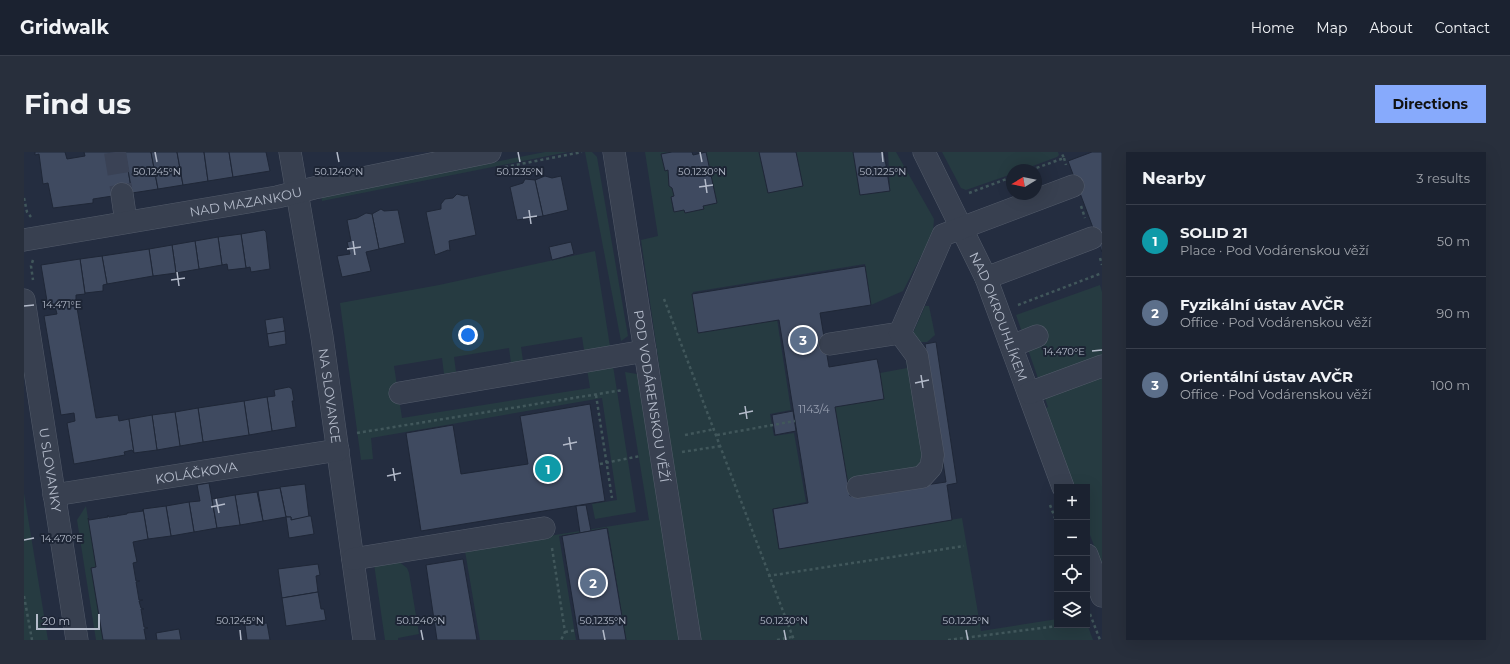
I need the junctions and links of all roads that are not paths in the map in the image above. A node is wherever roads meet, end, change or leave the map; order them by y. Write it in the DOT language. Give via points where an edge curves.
graph roads {
  1 [pos="290,152"];
  2 [pos="614,152"];
  3 [pos="924,152"];
  4 [pos="497,160"];
  5 [pos="1074,186"];
  6 [pos="297,192"];
  7 [pos="122,194"];
  8 [pos="126,222"];
  9 [pos="962,228"];
  10 [pos="1092,238"];
  11 [pos="30,247"];
  12 [pos="986,278"];
  13 [pos="29,294"];
  14 [pos="26,329"];
  15 [pos="900,333"];
  16 [pos="1037,336"];
  17 [pos="830,344"];
  18 [pos="1012,346"];
  19 [pos="645,351"];
  20 [pos="1102,366"];
  21 [pos="400,393"];
  22 [pos="1030,393"];
  23 [pos="337,443"];
  24 [pos="1062,484"];
  25 [pos="858,487"];
  26 [pos="54,495"];
  27 [pos="548,536"];
  28 [pos="1087,556"];
  29 [pos="353,559"];
  30 [pos="1096,603"];
  31 [pos="77,640"];
  32 [pos="364,640"];
  33 [pos="690,640"];
  1 -- 6 [label="street, NA SLOVANCE"];
  2 -- 19 [label="street, POD VODÁRENSKOU VĚŽÍ"];
  3 -- 9 [label="street, NAD OKROUHLÍKEM"];
  4 -- 6 [label="street, NAD MAZANKOU"];
  5 -- 9 [label="street"];
  6 -- 8 [label="street, NAD MAZANKOU"];
  6 -- 23 [label="street, NA SLOVANCE"];
  7 -- 8 [label="street"];
  8 -- 11 [label="street, NAD MAZANKOU"];
  9 -- 12 [label="street, NAD OKROUHLÍKEM"];
  9 -- 15 [label="street" via="943,235"];
  10 -- 12 [label="street"];
  12 -- 18 [label="street, NAD OKROUHLÍKEM"];
  13 -- 14 [label="street, U SLOVANKY"];
  14 -- 26 [label="street, U SLOVANKY"];
  15 -- 17 [label="street"];
  15 -- 25 [label="street" via="917,356 933,455 931,467 922,477"];
  16 -- 18 [label="street"];
  18 -- 22 [label="street, NAD OKROUHLÍKEM"];
  19 -- 21 [label="street"];
  19 -- 33 [label="street, POD VODÁRENSKOU VĚŽÍ"];
  20 -- 22 [label="street"];
  22 -- 24 [label="street, NAD OKROUHLÍKEM"];
  23 -- 26 [label="street, KOLÁČKOVA"];
  23 -- 29 [label="street, NA SLOVANCE"];
  26 -- 31 [label="street, U SLOVANKY"];
  27 -- 29 [label="street"];
  28 -- 30 [label="street"];
  29 -- 32 [label="street, NA SLOVANCE"];
}
